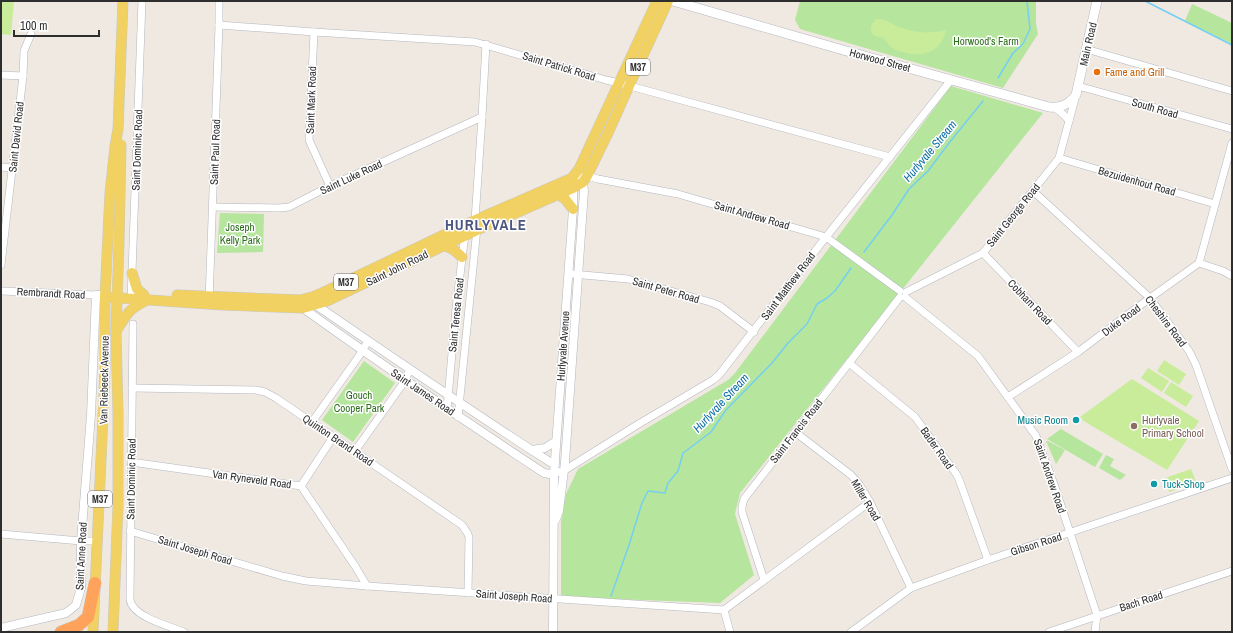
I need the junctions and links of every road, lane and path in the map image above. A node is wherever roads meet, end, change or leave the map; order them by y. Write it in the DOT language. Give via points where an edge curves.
graph roads {
  1 [pos="123,1"];
  2 [pos="142,1"];
  3 [pos="219,1"];
  4 [pos="657,1"];
  5 [pos="668,1"];
  6 [pos="673,1"];
  7 [pos="1097,1"];
  8 [pos="219,25"];
  9 [pos="314,32"];
  10 [pos="31,34"];
  11 [pos="486,44"];
  12 [pos="1086,49"];
  13 [pos="1,75"];
  14 [pos="23,76"];
  15 [pos="951,80"];
  16 [pos="624,84"];
  17 [pos="1077,91"];
  18 [pos="1232,91"];
  19 [pos="1054,107"];
  20 [pos="482,117"];
  21 [pos="1069,121"];
  22 [pos="118,129"];
  23 [pos="1232,129"];
  24 [pos="1232,143"];
  25 [pos="586,153"];
  26 [pos="890,157"];
  27 [pos="1230,157"];
  28 [pos="1059,158"];
  29 [pos="1,167"];
  30 [pos="12,168"];
  31 [pos="577,172"];
  32 [pos="585,179"];
  33 [pos="571,184"];
  34 [pos="330,186"];
  35 [pos="556,190"];
  36 [pos="1033,191"];
  37 [pos="1215,204"];
  38 [pos="213,207"];
  39 [pos="573,209"];
  40 [pos="476,223"];
  41 [pos="464,235"];
  42 [pos="826,237"];
  43 [pos="444,245"];
  44 [pos="983,253"];
  45 [pos="462,258"];
  46 [pos="1200,263"];
  47 [pos="1,265"];
  48 [pos="132,273"];
  49 [pos="569,274"];
  50 [pos="578,275"];
  51 [pos="1232,276"];
  52 [pos="1,291"];
  53 [pos="902,294"];
  54 [pos="101,295"];
  55 [pos="118,296"];
  56 [pos="131,296"];
  57 [pos="146,297"];
  58 [pos="1150,298"];
  59 [pos="209,300"];
  60 [pos="314,301"];
  61 [pos="301,304"];
  62 [pos="456,308"];
  63 [pos="469,310"];
  64 [pos="133,324"];
  65 [pos="116,332"];
  66 [pos="754,332"];
  67 [pos="368,341"];
  68 [pos="362,351"];
  69 [pos="1078,352"];
  70 [pos="848,363"];
  71 [pos="410,370"];
  72 [pos="404,380"];
  73 [pos="132,388"];
  74 [pos="448,395"];
  75 [pos="1008,397"];
  76 [pos="460,403"];
  77 [pos="447,409"];
  78 [pos="90,415"];
  79 [pos="103,416"];
  80 [pos="458,417"];
  81 [pos="312,422"];
  82 [pos="795,432"];
  83 [pos="333,438"];
  84 [pos="556,441"];
  85 [pos="532,450"];
  86 [pos="355,451"];
  87 [pos="131,462"];
  88 [pos="555,464"];
  89 [pos="565,466"];
  90 [pos="1232,469"];
  91 [pos="544,473"];
  92 [pos="554,474"];
  93 [pos="1232,478"];
  94 [pos="554,485"];
  95 [pos="302,486"];
  96 [pos="870,502"];
  97 [pos="554,526"];
  98 [pos="130,531"];
  99 [pos="1070,533"];
  100 [pos="1,534"];
  101 [pos="82,541"];
  102 [pos="98,541"];
  103 [pos="988,560"];
  104 [pos="1232,571"];
  105 [pos="764,580"];
  106 [pos="96,583"];
  107 [pos="367,586"];
  108 [pos="911,588"];
  109 [pos="468,593"];
  110 [pos="553,599"];
  111 [pos="724,610"];
  112 [pos="1097,615"];
  113 [pos="1,628"];
  114 [pos="61,632"];
  115 [pos="93,632"];
  116 [pos="113,632"];
  117 [pos="184,632"];
  118 [pos="553,632"];
  119 [pos="730,632"];
  120 [pos="851,632"];
  121 [pos="1049,632"];
  122 [pos="1095,632"];
  1 -- 22 [label="main road, Van Riebeeck Avenue / M37"];
  2 -- 48 [label="street, Saint Dominic Road"];
  3 -- 8 [label="street, Saint Paul Road"];
  4 -- 16 [label="main road, Hurlyvale Avenue / M37"];
  5 -- 16 [label="main road, Hurlyvale Avenue / M37"];
  6 -- 15 [label="main road, Horwood Street"];
  7 -- 12 [label="main road, Main Road"];
  8 -- 9 [label="street, Saint Patrick Road"];
  8 -- 38 [label="street, Saint Paul Road"];
  9 -- 11 [label="street, Saint Patrick Road"];
  9 -- 34 [label="street, Saint Mark Road" via="309,140"];
  10 -- 14 [label="street, Saint David Road" via="25,46"];
  11 -- 16 [label="street, Saint Patrick Road"];
  11 -- 20 [label="street, Saint Teresa Road"];
  12 -- 17 [label="main road, Main Road"];
  12 -- 18 [label="street"];
  13 -- 14 [label="street"];
  14 -- 30 [label="street, Saint David Road"];
  15 -- 19 [label="main road, Horwood Street"];
  15 -- 26 [label="street, Saint Matthew Road"];
  16 -- 25 [label="main road, Hurlyvale Avenue / M37"];
  16 -- 26 [label="street, Saint Patrick Road"];
  16 -- 32 [label="main road, Hurlyvale Avenue / M37" via="608,133"];
  17 -- 19 [label="main road" via="1067,104"];
  17 -- 21 [label="street, Saint George Road"];
  17 -- 23 [label="street, South Road"];
  19 -- 21 [label="street"];
  20 -- 34 [label="street, Saint Luke Road"];
  20 -- 40 [label="street, Saint Teresa Road"];
  21 -- 28 [label="street, Saint George Road"];
  22 -- 54 [label="main road, Van Riebeeck Avenue / M37"];
  22 -- 55 [label="main road, Van Riebeeck Avenue / M37" via="121,146"];
  24 -- 27 [label="street"];
  25 -- 31 [label="main road, Hurlyvale Avenue / M37"];
  25 -- 35 [label="main road"];
  26 -- 42 [label="street, Saint Matthew Road"];
  27 -- 37 [label="street"];
  28 -- 36 [label="street, Saint George Road"];
  28 -- 37 [label="street, Bezuidenhout Road"];
  29 -- 30 [label="street"];
  30 -- 47 [label="street, Saint David Road"];
  31 -- 32 [label="street"];
  31 -- 33 [label="main road, Hurlyvale Avenue / M37"];
  32 -- 33 [label="main road, Saint John Road / M37"];
  32 -- 42 [label="street, Saint Andrew Road" via="598,179 678,194"];
  32 -- 50 [label="street, Hurlyvale Avenue"];
  33 -- 35 [label="main road, Saint John Road / M37"];
  33 -- 39 [label="street, Hurlyvale Avenue"];
  34 -- 38 [label="street, Saint Luke Road" via="286,208"];
  35 -- 39 [label="main road"];
  35 -- 40 [label="main road, Saint John Road / M37"];
  36 -- 44 [label="street, Saint George Road"];
  36 -- 58 [label="street, Cheshire Road"];
  37 -- 46 [label="street"];
  38 -- 59 [label="street, Saint Paul Road"];
  39 -- 49 [label="street, Hurlyvale Avenue"];
  40 -- 41 [label="main road, Saint John Road / M37"];
  40 -- 60 [label="main road, Saint John Road / M37" via="322,293"];
  40 -- 63 [label="street, Saint Teresa Road"];
  41 -- 43 [label="main road, Saint John Road / M37"];
  41 -- 45 [label="street, Saint Teresa Road"];
  42 -- 53 [label="street, Saint Andrew Road"];
  42 -- 66 [label="street, Saint Matthew Road"];
  43 -- 45 [label="main road"];
  43 -- 60 [label="main road, Saint John Road / M37" via="327,301"];
  44 -- 53 [label="street, Saint George Road"];
  44 -- 69 [label="street, Cobham Road"];
  45 -- 62 [label="street, Saint Teresa Road"];
  46 -- 51 [label="street"];
  46 -- 58 [label="street, Duke Road"];
  48 -- 56 [label="street, Saint Dominic Road"];
  48 -- 57 [label="main road" via="137,288"];
  49 -- 50 [label="street, Saint Peter Road"];
  49 -- 84 [label="street, Hurlyvale Avenue"];
  50 -- 66 [label="street, Saint Peter Road" via="628,279 710,302 720,306"];
  50 -- 89 [label="street, Hurlyvale Avenue"];
  52 -- 54 [label="street, Rembrandt Road"];
  53 -- 70 [label="street, Saint Francis Road"];
  53 -- 75 [label="street, Saint Andrew Road" via="976,353"];
  54 -- 55 [label="main road, Saint John Road / M37"];
  54 -- 78 [label="street, Saint Anne Road"];
  54 -- 79 [label="main road, Van Riebeeck Avenue / M37" via="105,368"];
  55 -- 56 [label="main road, Saint John Road / M37"];
  55 -- 65 [label="main road, Van Riebeeck Avenue / M37"];
  56 -- 57 [label="main road, Saint John Road / M37"];
  57 -- 59 [label="main road, Saint John Road / M37"];
  57 -- 65 [label="main road" via="129,311"];
  58 -- 69 [label="street, Duke Road"];
  58 -- 90 [label="street, Cheshire Road" via="1193,358"];
  59 -- 61 [label="main road, Saint John Road / M37" via="263,299"];
  60 -- 61 [label="main road, Saint John Road / M37"];
  60 -- 67 [label="street, Saint James Road"];
  61 -- 68 [label="street, Saint James Road"];
  62 -- 63 [label="street"];
  62 -- 74 [label="street, Saint Teresa Road"];
  63 -- 76 [label="street, Saint Teresa Road"];
  64 -- 73 [label="street, Saint Dominic Road"];
  65 -- 116 [label="main road, Van Riebeeck Avenue / M37" via="118,498"];
  66 -- 89 [label="street, Saint Matthew Road" via="713,380 592,453"];
  67 -- 68 [label="street"];
  67 -- 71 [label="street, Saint James Road"];
  68 -- 72 [label="street, Saint James Road"];
  68 -- 81 [label="street"];
  69 -- 75 [label="street, Duke Road"];
  70 -- 82 [label="street, Saint Francis Road"];
  70 -- 103 [label="street, Bader Road" via="915,417 952,468 960,482"];
  71 -- 72 [label="street"];
  71 -- 74 [label="street, Saint James Road"];
  72 -- 77 [label="street, Saint James Road"];
  72 -- 86 [label="street"];
  73 -- 81 [label="street, Quinton Brand Road" via="261,391"];
  73 -- 87 [label="street, Saint Dominic Road"];
  74 -- 76 [label="street, Saint James Road"];
  74 -- 77 [label="street, Saint Teresa Road"];
  75 -- 99 [label="street, Saint Andrew Road" via="1038,440"];
  76 -- 80 [label="street, Saint Teresa Road"];
  76 -- 85 [label="street, Saint James Road"];
  77 -- 80 [label="street, Saint James Road"];
  78 -- 79 [label="street"];
  78 -- 101 [label="street, Saint Anne Road"];
  79 -- 102 [label="main road, Van Riebeeck Avenue / M37"];
  80 -- 91 [label="street, Saint James Road"];
  81 -- 83 [label="street, Quinton Brand Road"];
  82 -- 96 [label="street, Miller Road" via="851,475"];
  82 -- 105 [label="street, Saint Francis Road" via="742,502 742,512"];
  83 -- 86 [label="street, Quinton Brand Road"];
  83 -- 95 [label="street"];
  84 -- 85 [label="street" via="545,448"];
  84 -- 88 [label="street, Hurlyvale Avenue"];
  85 -- 88 [label="street, Saint James Road"];
  86 -- 109 [label="street, Quinton Brand Road" via="462,525 469,538"];
  87 -- 95 [label="street, Van Ryneveld Road"];
  87 -- 98 [label="street, Saint Dominic Road"];
  88 -- 89 [label="street, Saint Matthew Road"];
  88 -- 92 [label="street, Hurlyvale Avenue"];
  89 -- 92 [label="street, Saint Matthew Road"];
  89 -- 97 [label="street, Hurlyvale Avenue" via="559,511"];
  91 -- 92 [label="street, Saint James Road"];
  91 -- 94 [label="street"];
  92 -- 94 [label="street, Hurlyvale Avenue"];
  93 -- 99 [label="street, Gibson Road"];
  94 -- 97 [label="street, Hurlyvale Avenue"];
  95 -- 107 [label="street, Van Ryneveld Road"];
  96 -- 105 [label="street"];
  96 -- 108 [label="street, Miller Road"];
  97 -- 110 [label="street, Hurlyvale Avenue"];
  98 -- 107 [label="street, Saint Joseph Road" via="292,579"];
  98 -- 117 [label="street, Saint Dominic Road" via="131,604 143,616"];
  99 -- 103 [label="street, Gibson Road"];
  99 -- 112 [label="street, Saint Andrew Road"];
  100 -- 101 [label="street"];
  101 -- 102 [label="street"];
  101 -- 113 [label="street, Saint Anne Road" via="82,578 75,606 66,613"];
  102 -- 106 [label="main road, Van Riebeeck Avenue / M37"];
  103 -- 108 [label="street, Gibson Road"];
  104 -- 112 [label="street, Bach Road"];
  105 -- 111 [label="street"];
  106 -- 114 [label="highway" via="88,617 79,625"];
  106 -- 115 [label="main road, Van Riebeeck Avenue / M37"];
  107 -- 109 [label="street, Saint Joseph Road"];
  108 -- 120 [label="street, Gibson Road"];
  109 -- 110 [label="street, Saint Joseph Road"];
  110 -- 111 [label="street, Saint Joseph Road"];
  110 -- 118 [label="street, Hurlyvale Avenue"];
  111 -- 119 [label="street"];
  112 -- 121 [label="street, Bach Road"];
  112 -- 122 [label="street, Saint Andrew Road"];
}
